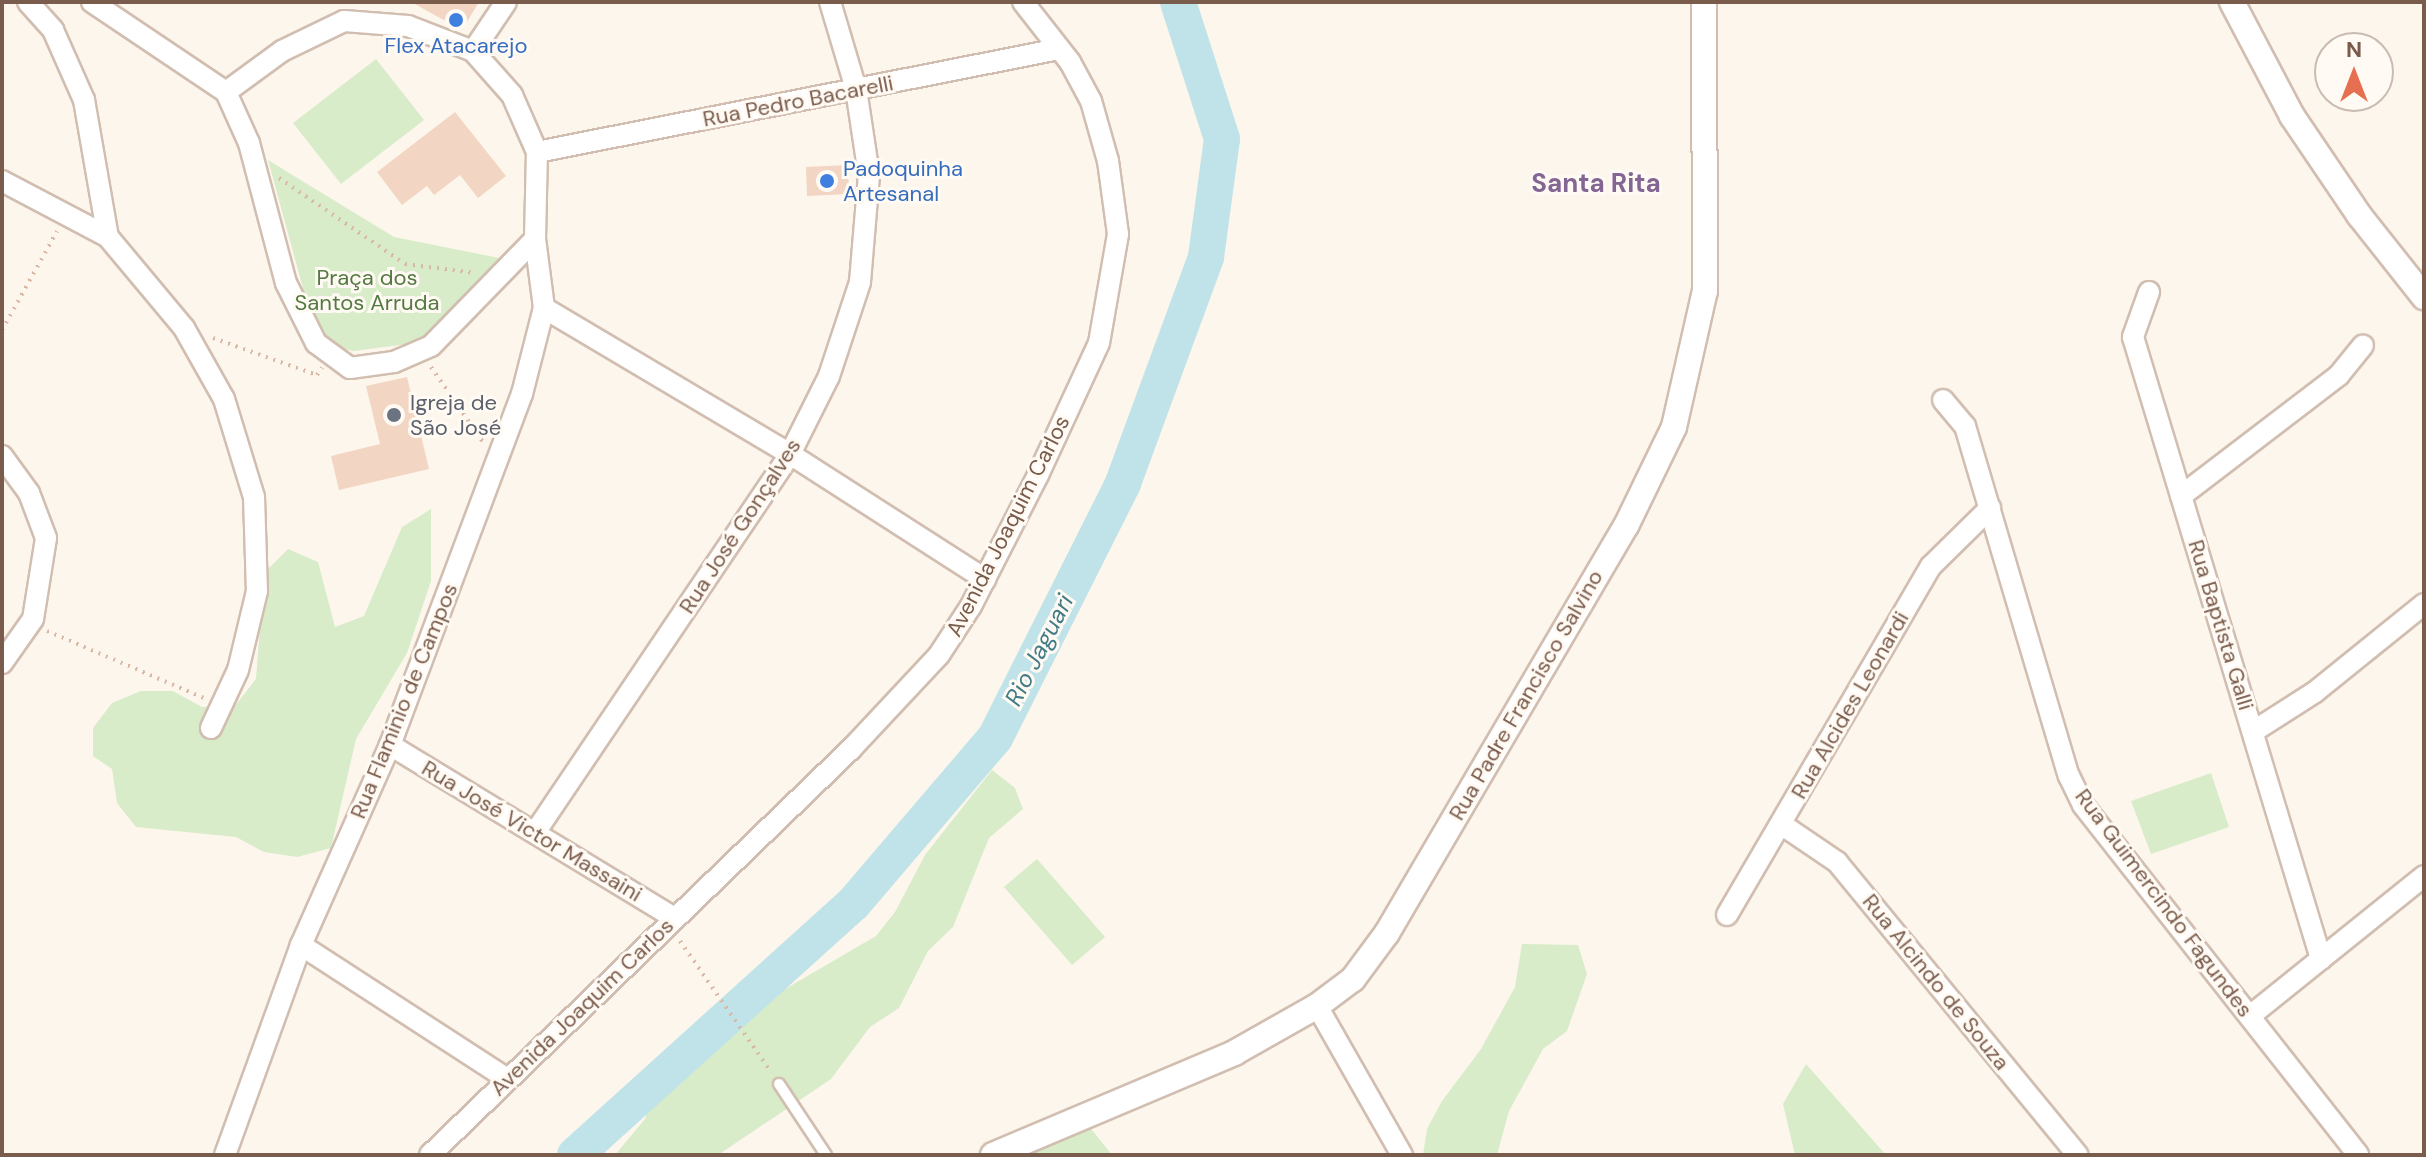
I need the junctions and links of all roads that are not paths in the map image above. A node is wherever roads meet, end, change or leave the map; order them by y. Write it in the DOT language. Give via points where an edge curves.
graph roads {
  1 [pos="28,2"];
  2 [pos="92,2"];
  3 [pos="506,2"];
  4 [pos="830,2"];
  5 [pos="1023,2"];
  6 [pos="1704,2"];
  7 [pos="2232,2"];
  8 [pos="343,11"];
  9 [pos="1059,49"];
  10 [pos="473,51"];
  11 [pos="856,89"];
  12 [pos="226,92"];
  13 [pos="537,152"];
  14 [pos="2,181"];
  15 [pos="108,237"];
  16 [pos="535,239"];
  17 [pos="2149,292"];
  18 [pos="2424,297"];
  19 [pos="544,308"];
  20 [pos="2363,345"];
  21 [pos="1943,400"];
  22 [pos="790,454"];
  23 [pos="2,456"];
  24 [pos="2181,496"];
  25 [pos="1990,508"];
  26 [pos="985,579"];
  27 [pos="2424,604"];
  28 [pos="2,663"];
  29 [pos="211,728"];
  30 [pos="2254,731"];
  31 [pos="390,745"];
  32 [pos="1781,824"];
  33 [pos="536,831"];
  34 [pos="2424,876"];
  35 [pos="1727,915"];
  36 [pos="671,921"];
  37 [pos="301,945"];
  38 [pos="2321,959"];
  39 [pos="1317,1006"];
  40 [pos="2250,1016"];
  41 [pos="507,1079"];
  42 [pos="779,1084"];
  43 [pos="225,1155"];
  44 [pos="430,1155"];
  45 [pos="826,1155"];
  46 [pos="993,1155"];
  47 [pos="1402,1155"];
  48 [pos="2078,1155"];
  49 [pos="2358,1155"];
  1 -- 15 [label="street" via="53,30 84,100"];
  2 -- 12 [label="street"];
  3 -- 10 [label="street"];
  4 -- 11 [label="street, Rua José Gonçalves"];
  5 -- 9 [label="street, Avenida Joaquim Carlos"];
  6 -- 39 [label="street, Rua Padre Francisco Salvino" via="1705,291 1674,427 1626,526 1387,933 1353,979"];
  7 -- 18 [label="street" via="2292,116 2359,215"];
  8 -- 10 [label="street, Rua Flaminio de Campos" via="408,26"];
  8 -- 12 [label="street, Rua Flaminio de Campos"];
  9 -- 11 [label="street, Rua Pedro Bacarelli"];
  9 -- 26 [label="street, Avenida Joaquim Carlos" via="1091,101 1108,161 1118,234 1110,295 1099,343"];
  10 -- 13 [label="street, Rua Flaminio de Campos" via="512,95"];
  11 -- 13 [label="street, Rua Pedro Bacarelli"];
  11 -- 22 [label="street, Rua José Gonçalves" via="869,175 860,282 829,376"];
  12 -- 16 [label="street" via="253,159 286,283 316,343 350,368 421,352"];
  13 -- 16 [label="street, Rua Flaminio de Campos"];
  14 -- 15 [label="street"];
  15 -- 29 [label="street" via="184,328 224,399 254,497 257,591 238,670"];
  16 -- 19 [label="street, Rua Flaminio de Campos"];
  17 -- 24 [label="street, Rua Baptista Galli" via="2133,337"];
  19 -- 22 [label="street"];
  19 -- 31 [label="street, Rua Flaminio de Campos" via="498,458"];
  20 -- 24 [label="street" via="2339,375"];
  21 -- 25 [label="street, Rua Guimercindo Fagundes" via="1965,426"];
  22 -- 26 [label="street"];
  22 -- 33 [label="street, Rua José Gonçalves"];
  23 -- 28 [label="street" via="29,493 46,538 30,624"];
  24 -- 30 [label="street, Rua Baptista Galli"];
  25 -- 32 [label="street, Rua Alcides Leonardi" via="1931,566"];
  25 -- 40 [label="street, Rua Guimercindo Fagundes" via="2069,776 2083,805"];
  26 -- 36 [label="street, Avenida Joaquim Carlos" via="939,655 852,748"];
  27 -- 30 [label="street" via="2315,692"];
  30 -- 38 [label="street, Rua Baptista Galli"];
  31 -- 33 [label="street, Rua José Victor Massaini"];
  31 -- 37 [label="street, Rua Flaminio de Campos"];
  32 -- 35 [label="street, Rua Alcides Leonardi"];
  32 -- 48 [label="street, Rua Alcindo de Souza" via="1837,862"];
  33 -- 36 [label="street, Rua José Victor Massaini"];
  34 -- 38 [label="street"];
  36 -- 41 [label="street, Avenida Joaquim Carlos"];
  37 -- 41 [label="street"];
  37 -- 43 [label="street, Rua Flaminio de Campos"];
  38 -- 40 [label="street"];
  39 -- 46 [label="street, Rua Padre Francisco Salvino" via="1234,1053"];
  39 -- 47 [label="street"];
  40 -- 49 [label="street, Rua Guimercindo Fagundes"];
  41 -- 44 [label="street, Avenida Joaquim Carlos"];
  42 -- 45 [label="lane"];
}
